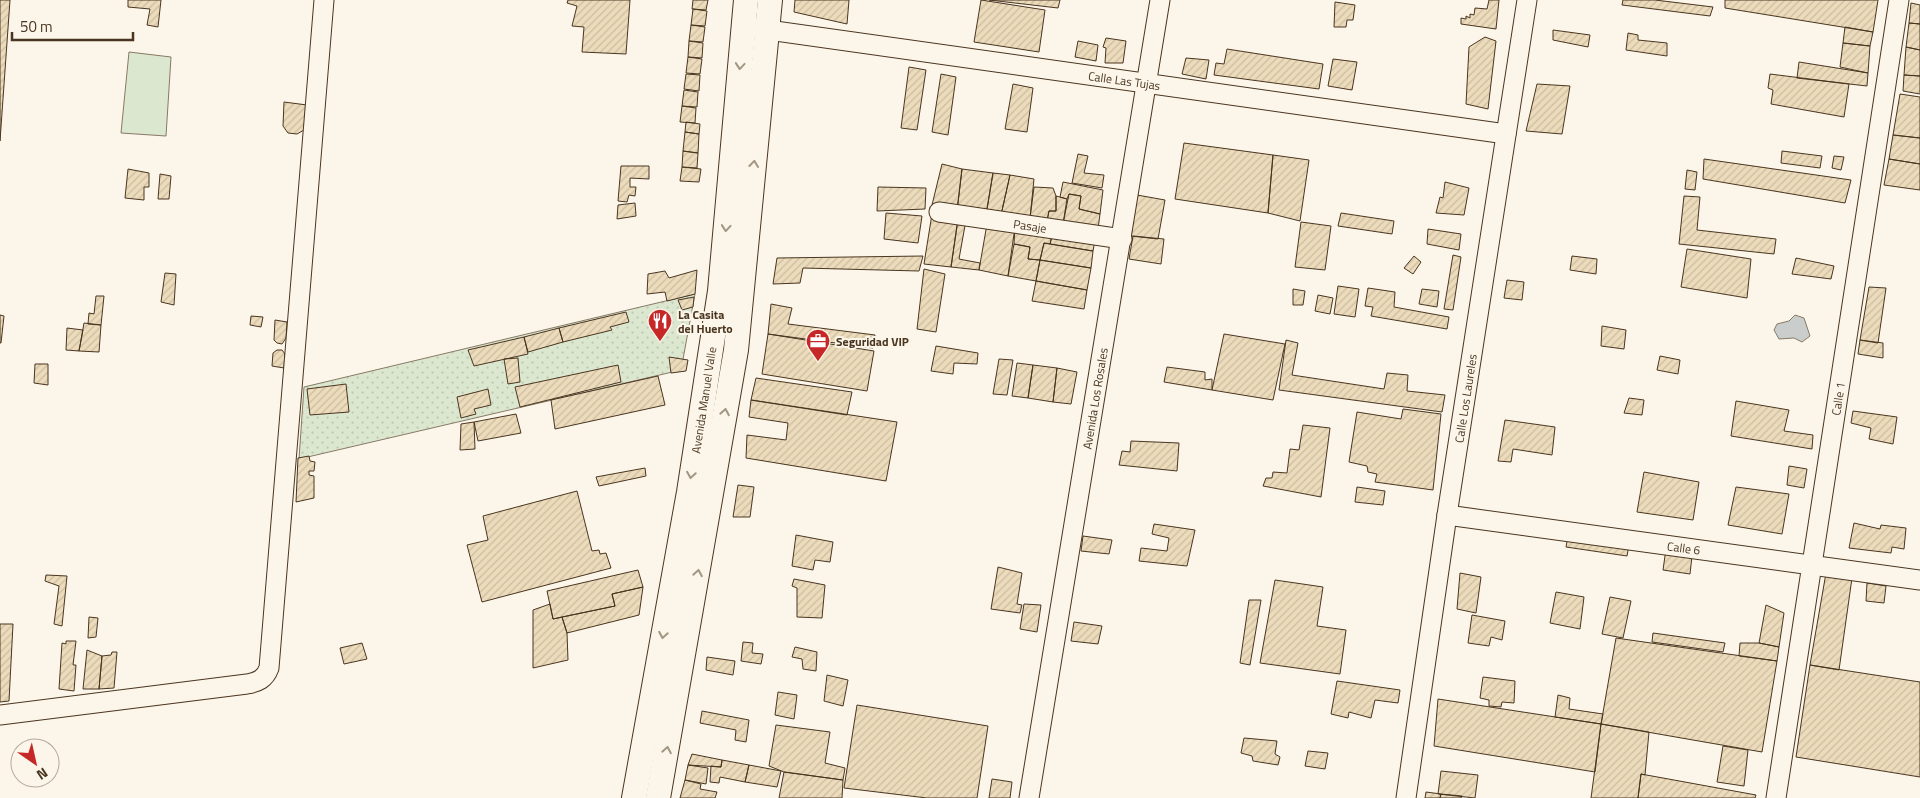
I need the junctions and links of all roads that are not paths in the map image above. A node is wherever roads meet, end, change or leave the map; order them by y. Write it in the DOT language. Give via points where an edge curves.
graph roads {
  1 [pos="324,0"];
  2 [pos="746,0"];
  3 [pos="770,0"];
  4 [pos="1160,0"];
  5 [pos="1526,0"];
  6 [pos="1899,0"];
  7 [pos="744,26"];
  8 [pos="767,29"];
  9 [pos="1147,85"];
  10 [pos="1506,134"];
  11 [pos="939,212"];
  12 [pos="1122,239"];
  13 [pos="1447,515"];
  14 [pos="1814,564"];
  15 [pos="1920,580"];
  16 [pos="0,715"];
  17 [pos="634,798"];
  18 [pos="658,798"];
  19 [pos="1029,798"];
  20 [pos="1406,798"];
  21 [pos="1776,798"];
  1 -- 16 [label="street" via="267,674 255,683"];
  2 -- 7 [label="main road, Avenida Manuel Valle"];
  3 -- 8 [label="main road, Avenida Manuel Valle"];
  4 -- 9 [label="street, Avenida Los Rosales"];
  5 -- 10 [label="street, Calle Los Laureles"];
  6 -- 14 [label="street, Calle 1"];
  7 -- 8 [label="street, Calle Las Tujas"];
  7 -- 17 [label="main road, Avenida Manuel Valle, one-way" via="720,291 689,492"];
  8 -- 9 [label="street, Calle Las Tujas"];
  18 -- 8 [label="main road, Avenida Manuel Valle, one-way" via="736,350"];
  9 -- 10 [label="street, Calle Las Tujas"];
  9 -- 12 [label="street, Avenida Los Rosales"];
  10 -- 13 [label="street, Calle Los Laureles"];
  11 -- 12 [label="street, Pasaje"];
  12 -- 19 [label="street, Avenida Los Rosales"];
  13 -- 14 [label="street, Calle 6"];
  13 -- 20 [label="street, Calle Los Laureles"];
  14 -- 15 [label="street, Calle 6"];
  14 -- 21 [label="street, Calle 1"];
}
